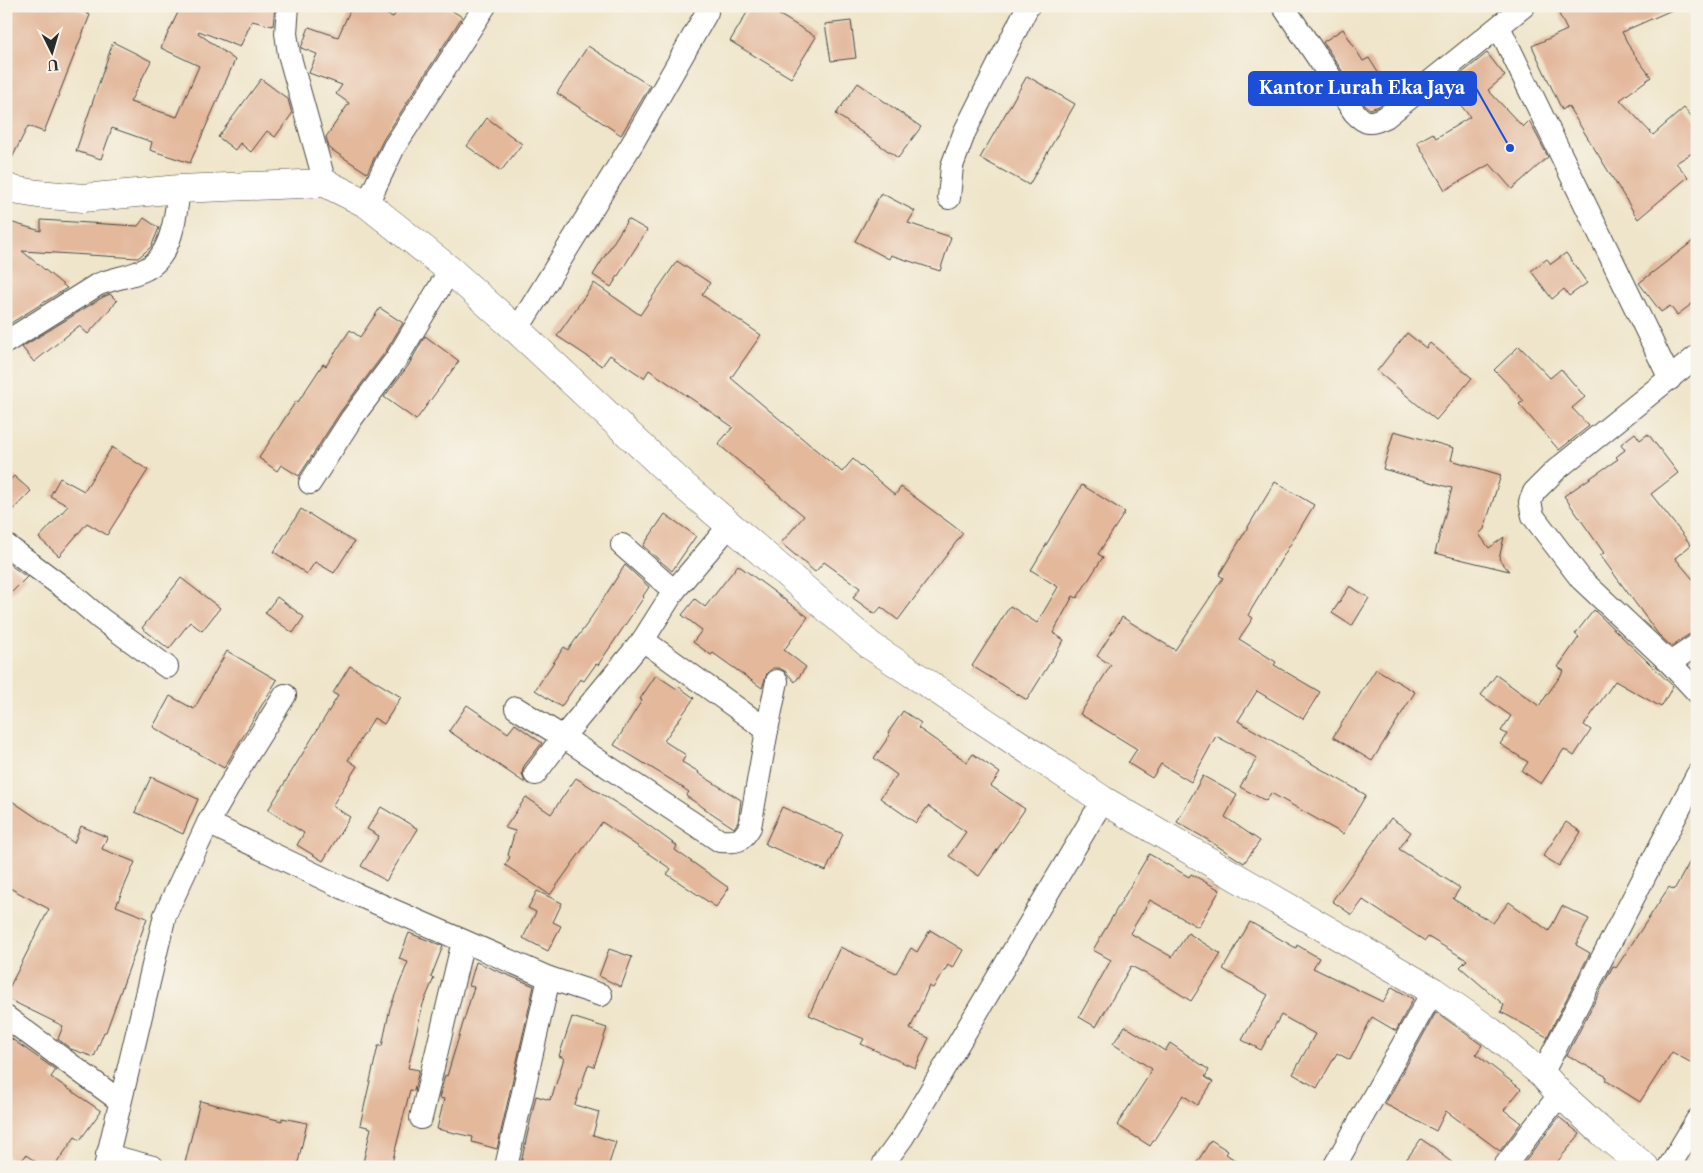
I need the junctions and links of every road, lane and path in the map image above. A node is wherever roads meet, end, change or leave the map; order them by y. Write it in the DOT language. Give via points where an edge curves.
graph roads {
  1 [pos="288,6"];
  2 [pos="486,6"];
  3 [pos="1028,6"];
  4 [pos="1283,6"];
  5 [pos="1524,6"];
  6 [pos="707,12"];
  7 [pos="1500,27"];
  8 [pos="325,183"];
  9 [pos="6,187"];
  10 [pos="179,188"];
  11 [pos="949,198"];
  12 [pos="367,204"];
  13 [pos="450,270"];
  14 [pos="517,330"];
  15 [pos="6,342"];
  16 [pos="1697,356"];
  17 [pos="1670,379"];
  18 [pos="310,484"];
  19 [pos="730,525"];
  20 [pos="6,545"];
  21 [pos="622,545"];
  22 [pos="674,590"];
  23 [pos="643,640"];
  24 [pos="1697,645"];
  25 [pos="1670,663"];
  26 [pos="167,668"];
  27 [pos="778,681"];
  28 [pos="1697,692"];
  29 [pos="285,695"];
  30 [pos="516,708"];
  31 [pos="767,730"];
  32 [pos="563,737"];
  33 [pos="535,774"];
  34 [pos="1697,775"];
  35 [pos="1103,800"];
  36 [pos="208,823"];
  37 [pos="463,941"];
  38 [pos="549,978"];
  39 [pos="1433,991"];
  40 [pos="601,995"];
  41 [pos="6,1017"];
  42 [pos="1551,1084"];
  43 [pos="120,1101"];
  44 [pos="421,1118"];
  45 [pos="1697,1120"];
  46 [pos="106,1161"];
  47 [pos="154,1167"];
  48 [pos="506,1167"];
  49 [pos="884,1167"];
  50 [pos="1334,1167"];
  51 [pos="1504,1167"];
  52 [pos="1645,1167"];
  53 [pos="1669,1167"];
  1 -- 8 [label="street" via="286,34 289,54"];
  2 -- 12 [label="street" via="394,147"];
  3 -- 11 [label="street" via="965,131 952,166"];
  4 -- 7 [label="street" via="1354,112 1362,121 1373,123 1386,118"];
  5 -- 7 [label="street"];
  6 -- 14 [label="street" via="632,144"];
  7 -- 17 [label="street"];
  8 -- 10 [label="street"];
  8 -- 12 [label="street"];
  9 -- 10 [label="street" via="83,198"];
  10 -- 15 [label="street" via="174,227 168,243 152,265 97,286"];
  12 -- 13 [label="street"];
  13 -- 14 [label="street"];
  13 -- 18 [label="street" via="397,358 352,418"];
  14 -- 19 [label="street"];
  16 -- 17 [label="street"];
  17 -- 25 [label="street" via="1556,470 1534,492 1530,502 1532,516 1581,579"];
  19 -- 22 [label="street"];
  19 -- 35 [label="street" via="870,646"];
  20 -- 26 [label="street"];
  21 -- 22 [label="street"];
  22 -- 23 [label="street"];
  23 -- 31 [label="street"];
  23 -- 32 [label="street"];
  24 -- 25 [label="street"];
  25 -- 28 [label="street"];
  27 -- 31 [label="street"];
  29 -- 36 [label="street"];
  30 -- 32 [label="street"];
  31 -- 32 [label="street" via="750,827 743,839 734,842 720,841"];
  32 -- 33 [label="street"];
  34 -- 42 [label="street"];
  35 -- 39 [label="street"];
  35 -- 49 [label="street"];
  36 -- 37 [label="street"];
  36 -- 43 [label="street" via="165,915"];
  37 -- 38 [label="street"];
  37 -- 44 [label="street"];
  38 -- 40 [label="street"];
  38 -- 48 [label="street"];
  39 -- 42 [label="street" via="1490,1031"];
  39 -- 50 [label="street"];
  41 -- 43 [label="street"];
  42 -- 51 [label="street"];
  42 -- 52 [label="street"];
  43 -- 46 [label="street"];
  45 -- 53 [label="street"];
  46 -- 47 [label="street"];
}
